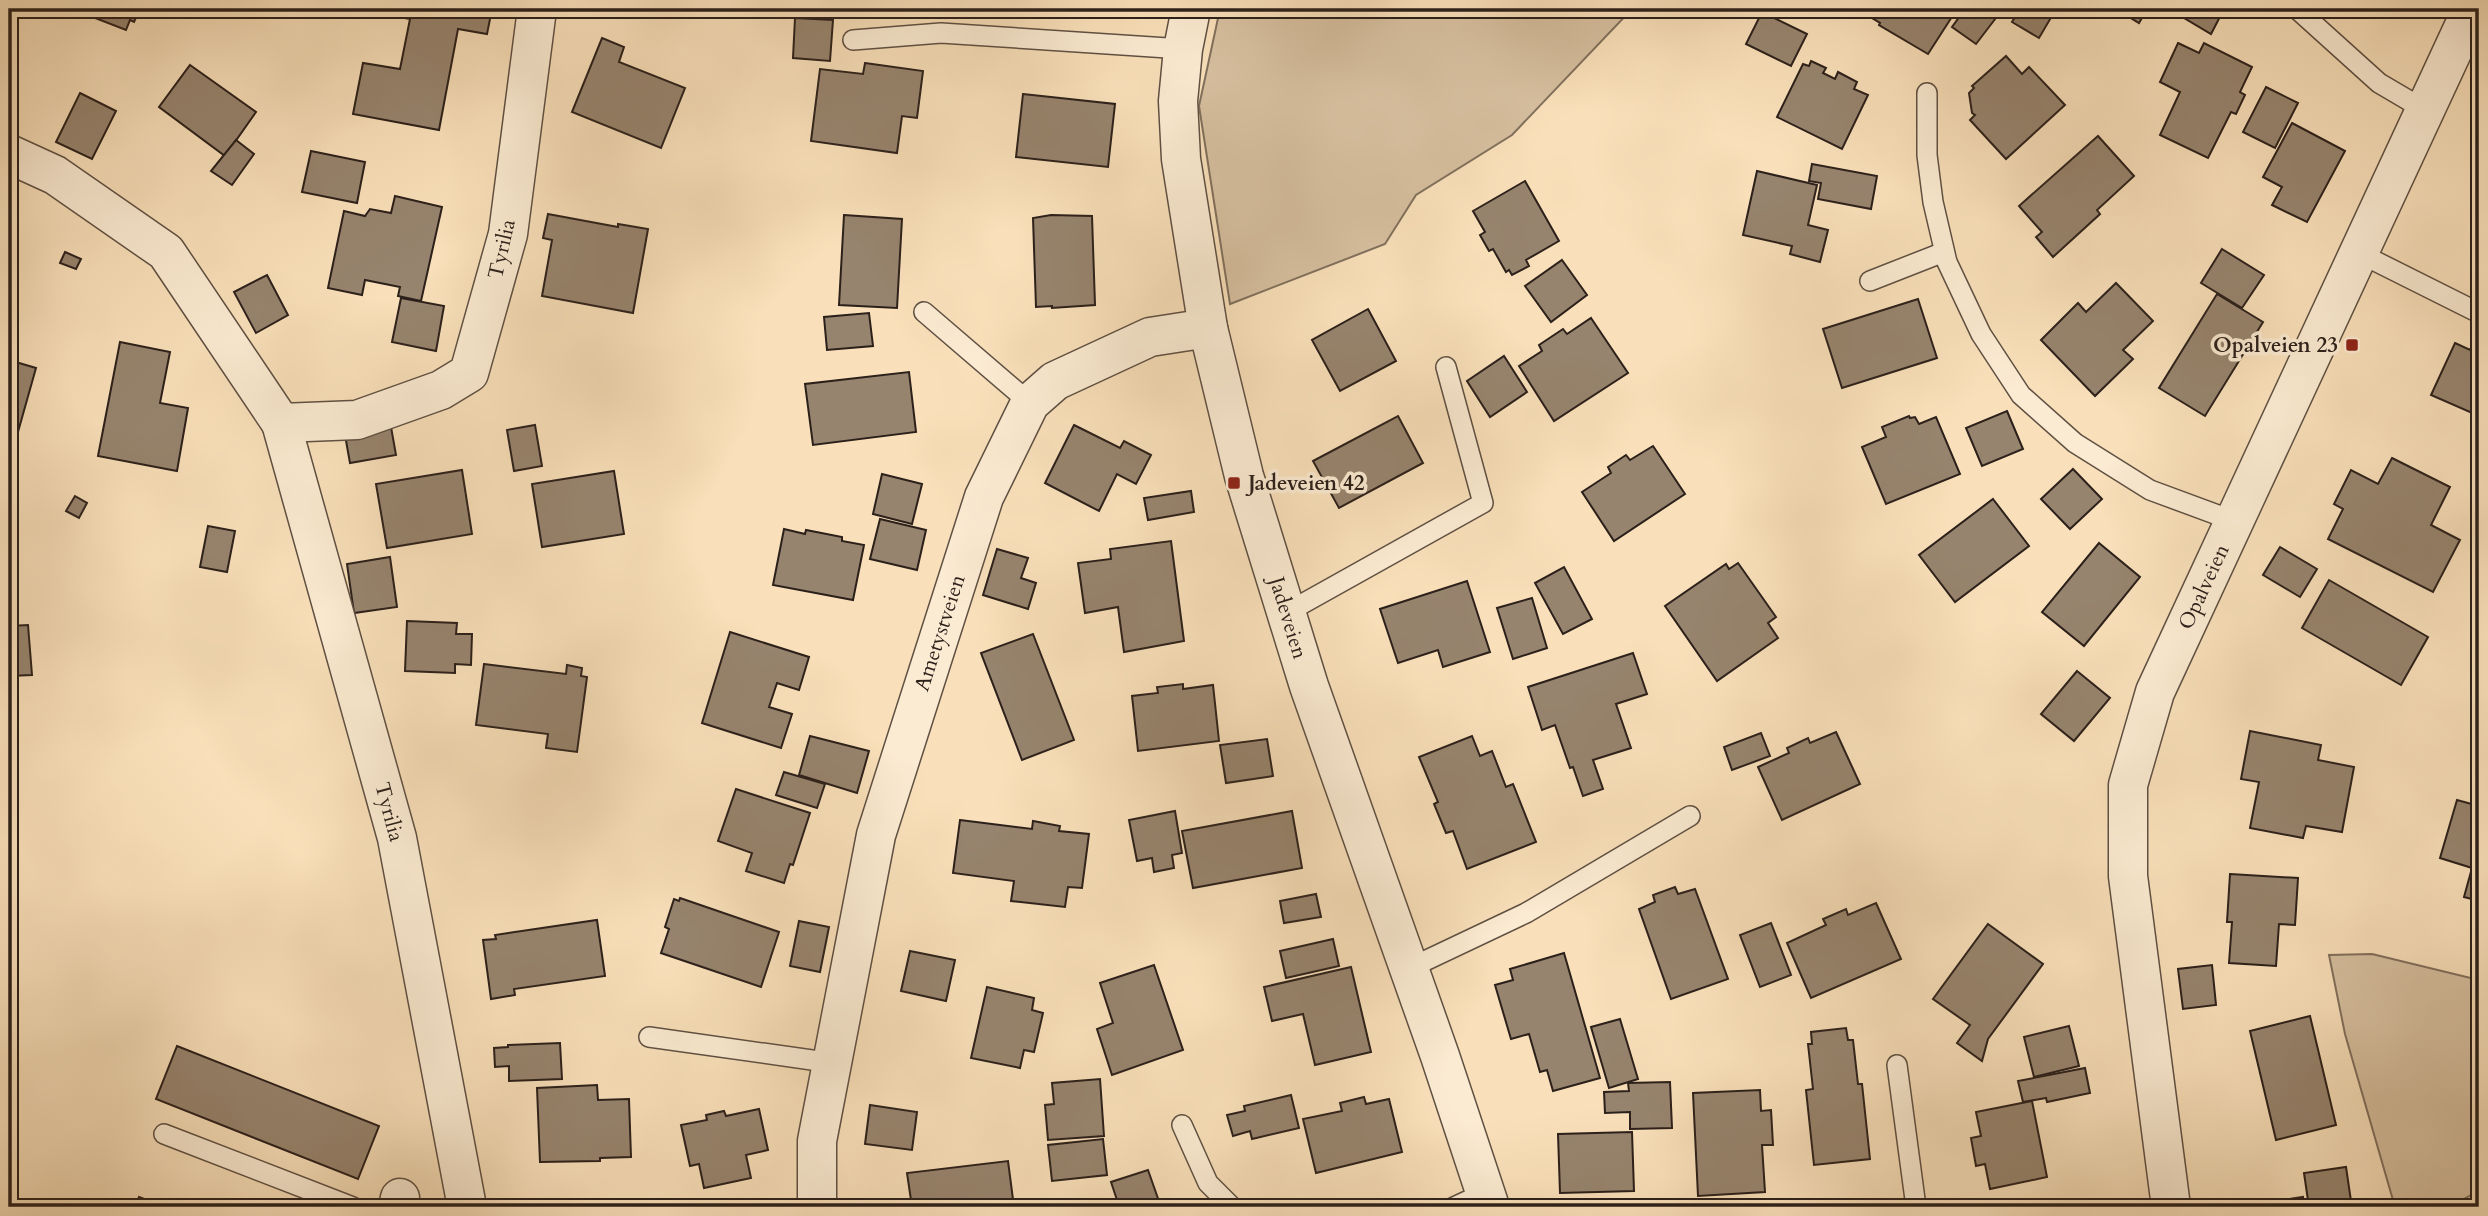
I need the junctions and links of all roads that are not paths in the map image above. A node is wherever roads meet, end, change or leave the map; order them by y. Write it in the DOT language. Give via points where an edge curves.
graph roads {
  1 [pos="537,9"];
  2 [pos="1191,9"];
  3 [pos="2297,9"];
  4 [pos="2472,9"];
  5 [pos="853,40"];
  6 [pos="1184,49"];
  7 [pos="1927,93"];
  8 [pos="2425,110"];
  9 [pos="9,154"];
  10 [pos="1944,252"];
  11 [pos="2359,253"];
  12 [pos="1870,281"];
  13 [pos="924,312"];
  14 [pos="2479,313"];
  15 [pos="1208,328"];
  16 [pos="1446,367"];
  17 [pos="1030,403"];
  18 [pos="281,423"];
  19 [pos="2234,521"];
  20 [pos="1286,613"];
  21 [pos="1690,816"];
  22 [pos="1410,968"];
  23 [pos="649,1037"];
  24 [pos="834,1063"];
  25 [pos="1897,1065"];
  26 [pos="1182,1125"];
  27 [pos="164,1134"];
  28 [pos="1476,1203"];
  29 [pos="352,1207"];
  30 [pos="467,1207"];
  31 [pos="817,1207"];
  32 [pos="1232,1207"];
  33 [pos="1916,1207"];
  34 [pos="2171,1207"];
  1 -- 18 [label="street, Tyrilia" via="508,233 469,373 442,390 357,420"];
  2 -- 6 [label="street, Jadeveien"];
  3 -- 8 [label="lane" via="2379,83"];
  4 -- 8 [label="street, Opalveien"];
  5 -- 6 [label="lane" via="941,33"];
  6 -- 15 [label="street, Jadeveien" via="1178,101 1181,159"];
  7 -- 10 [label="lane" via="1927,155"];
  8 -- 11 [label="street, Opalveien"];
  9 -- 18 [label="street, Tyrilia" via="55,175 166,252"];
  10 -- 12 [label="lane"];
  10 -- 19 [label="lane" via="1981,334 2021,395 2075,443 2150,490"];
  11 -- 14 [label="lane"];
  11 -- 19 [label="street, Opalveien"];
  13 -- 17 [label="lane"];
  15 -- 17 [label="street, Ametystveien" via="1150,337 1055,382"];
  15 -- 20 [label="street, Jadeveien" via="1244,476"];
  16 -- 20 [label="lane" via="1483,503"];
  17 -- 24 [label="street, Ametystveien" via="984,497 876,835"];
  18 -- 30 [label="street, Tyrilia" via="397,838"];
  19 -- 34 [label="street, Opalveien" via="2155,692 2128,785 2128,876"];
  20 -- 22 [label="street, Jadeveien"];
  21 -- 22 [label="lane" via="1526,913"];
  22 -- 28 [label="street, Jadeveien"];
  23 -- 24 [label="lane"];
  24 -- 31 [label="street, Ametystveien" via="817,1141"];
  25 -- 33 [label="lane"];
  26 -- 32 [label="lane" via="1208,1183"];
  27 -- 29 [label="lane"];
}
